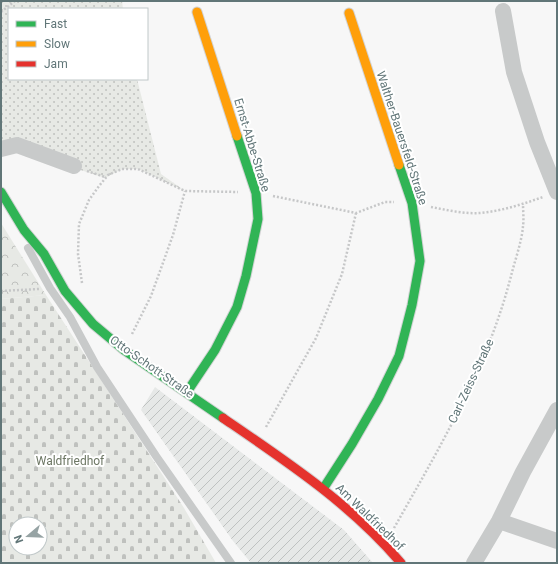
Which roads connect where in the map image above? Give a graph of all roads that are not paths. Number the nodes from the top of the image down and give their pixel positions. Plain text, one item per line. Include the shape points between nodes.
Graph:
1 (504, 11) dead end
2 (197, 12) dead end
3 (349, 13) dead end
4 (1, 149) edge
5 (74, 166) road end
6 (1, 192) edge
7 (557, 192) edge
8 (24, 230) junction
9 (187, 392) junction
10 (557, 410) edge
11 (323, 489) junction
12 (499, 521) junction
13 (557, 541) edge
14 (231, 563) edge
15 (401, 563) edge
16 (474, 563) edge

1 - 7 street via 514,72
2 - 9 street, Ernst-Abbe-Straße via 256,193 258,219 237,307 215,350
3 - 11 street, Walther-Bauersfeld-Straße via 412,203 420,261 399,356 378,400
4 - 5 street via 17,145
6 - 8 street, Otto-Schott-Straße
8 - 9 street, Otto-Schott-Straße via 44,254 65,291 93,324 124,350
8 - 14 lane via 28,250 98,367
9 - 11 street, Otto-Schott-Straße
10 - 12 street
11 - 15 street, Am Waldfriedhof via 385,544
12 - 13 street
12 - 16 street

